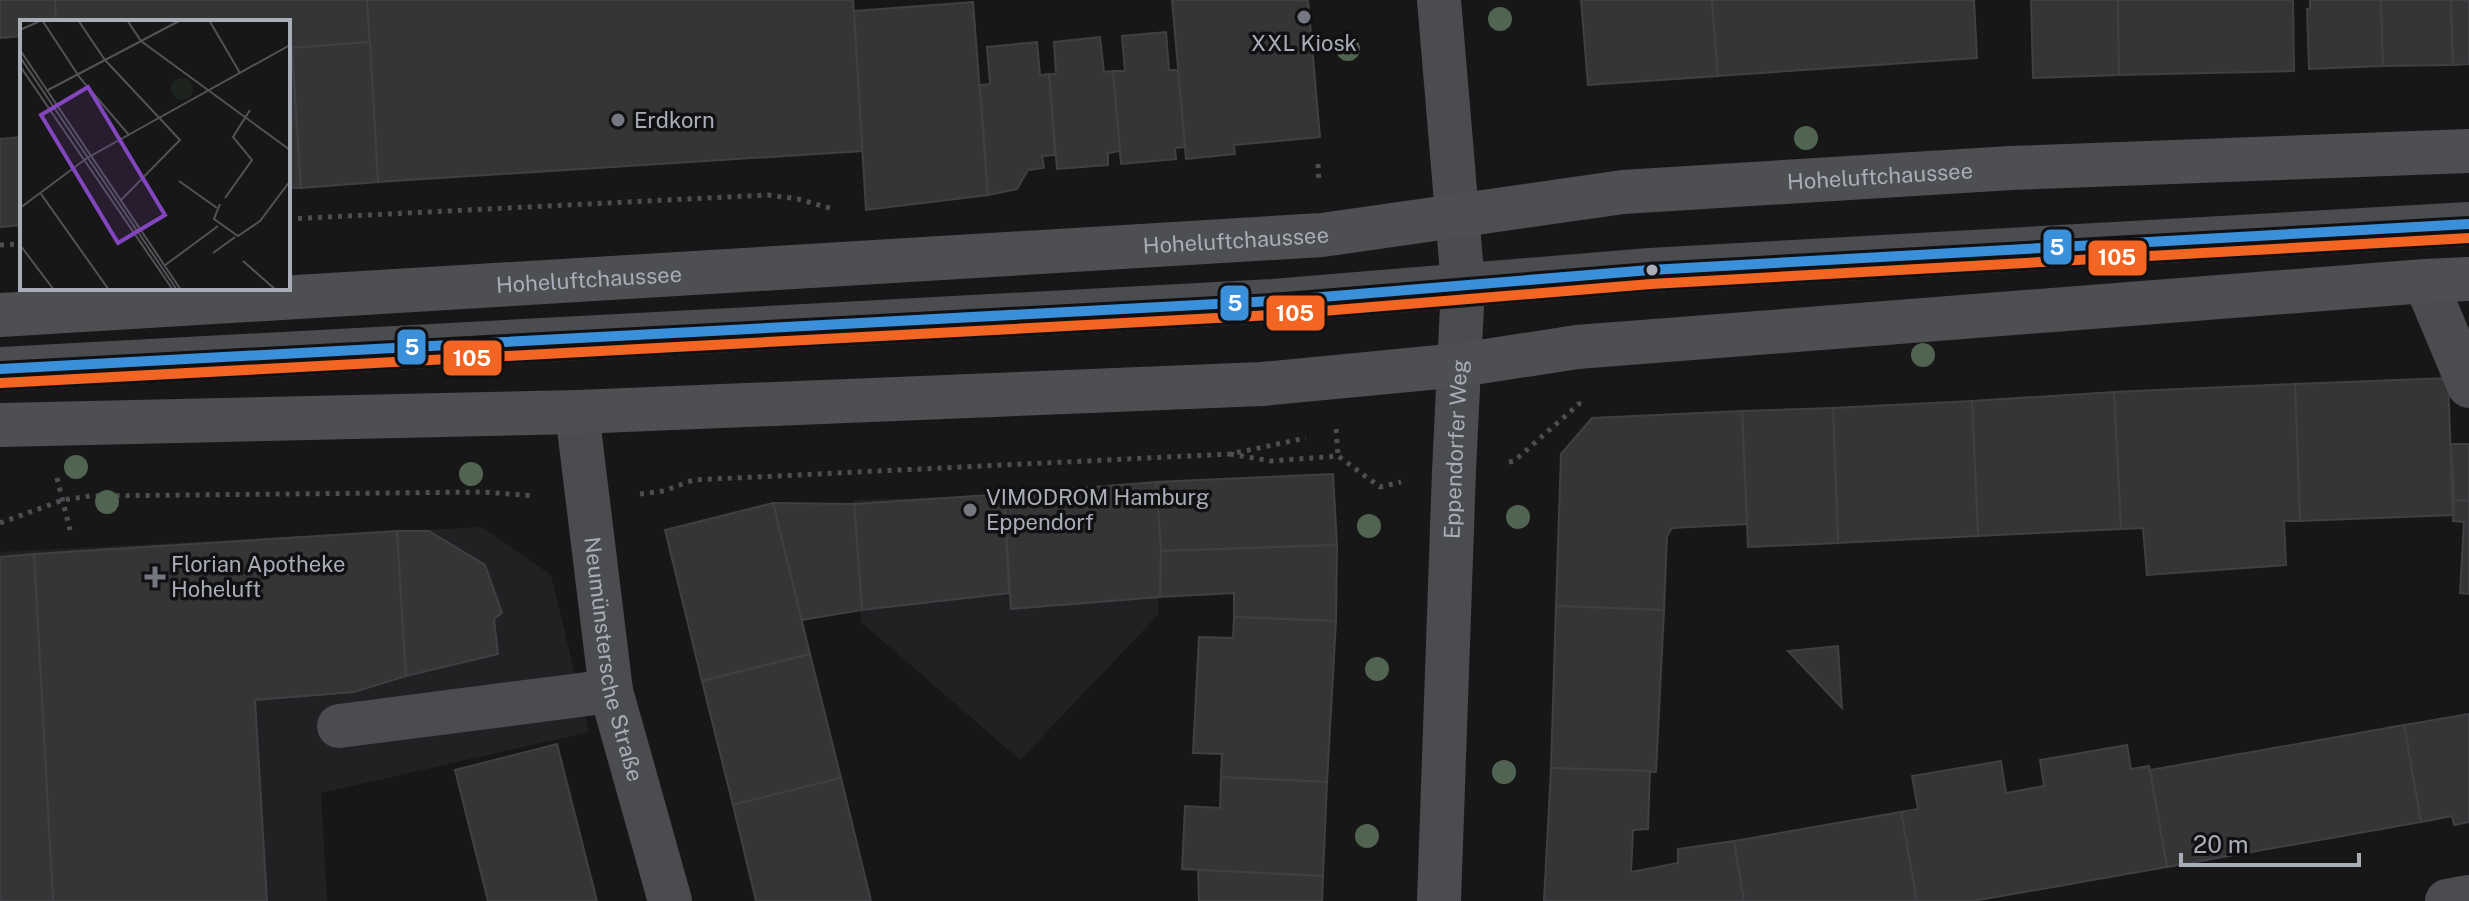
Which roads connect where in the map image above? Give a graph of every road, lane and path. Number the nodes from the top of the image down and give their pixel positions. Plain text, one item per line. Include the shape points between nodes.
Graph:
1 (1439, 0) edge
2 (2469, 151) edge
3 (839, 212) dead end
4 (1459, 215) junction
5 (290, 219) edge
6 (2469, 224) edge
7 (20, 244) edge
8 (0, 245) edge
9 (2469, 279) edge
10 (2425, 281) junction
11 (1463, 285) junction
12 (0, 315) edge
13 (1460, 365) junction
14 (0, 369) edge
15 (2469, 386) edge
16 (577, 412) junction
17 (0, 425) edge
18 (1230, 454) dead end
19 (54, 465) dead end
20 (632, 495) dead end
21 (541, 496) dead end
22 (63, 500) junction
23 (0, 523) edge
24 (70, 530) dead end
25 (611, 691) junction
26 (339, 726) dead end
27 (2469, 897) edge
28 (670, 901) edge
29 (1439, 901) edge
30 (2447, 901) edge

1 - 4 street, Eppendorfer Weg
2 - 4 main road, Hoheluftchaussee via 2011,168 1623,192
3 - 5 path via 768,195
4 - 11 street, Eppendorfer Weg
4 - 12 main road, Hoheluftchaussee via 1322,235
6 - 11 street
7 - 8 path
9 - 10 main road
10 - 13 main road via 1577,347
10 - 15 street
11 - 13 street, Eppendorfer Weg
11 - 14 street via 1257,302
13 - 16 main road via 1262,384
13 - 29 street, Eppendorfer Weg
16 - 17 main road
16 - 25 street, Neumünstersche Straße
18 - 20 path via 693,480
19 - 22 path
21 - 22 path via 482,492
22 - 23 path
22 - 24 path
25 - 26 street
25 - 28 street, Neumünstersche Straße
27 - 30 street

